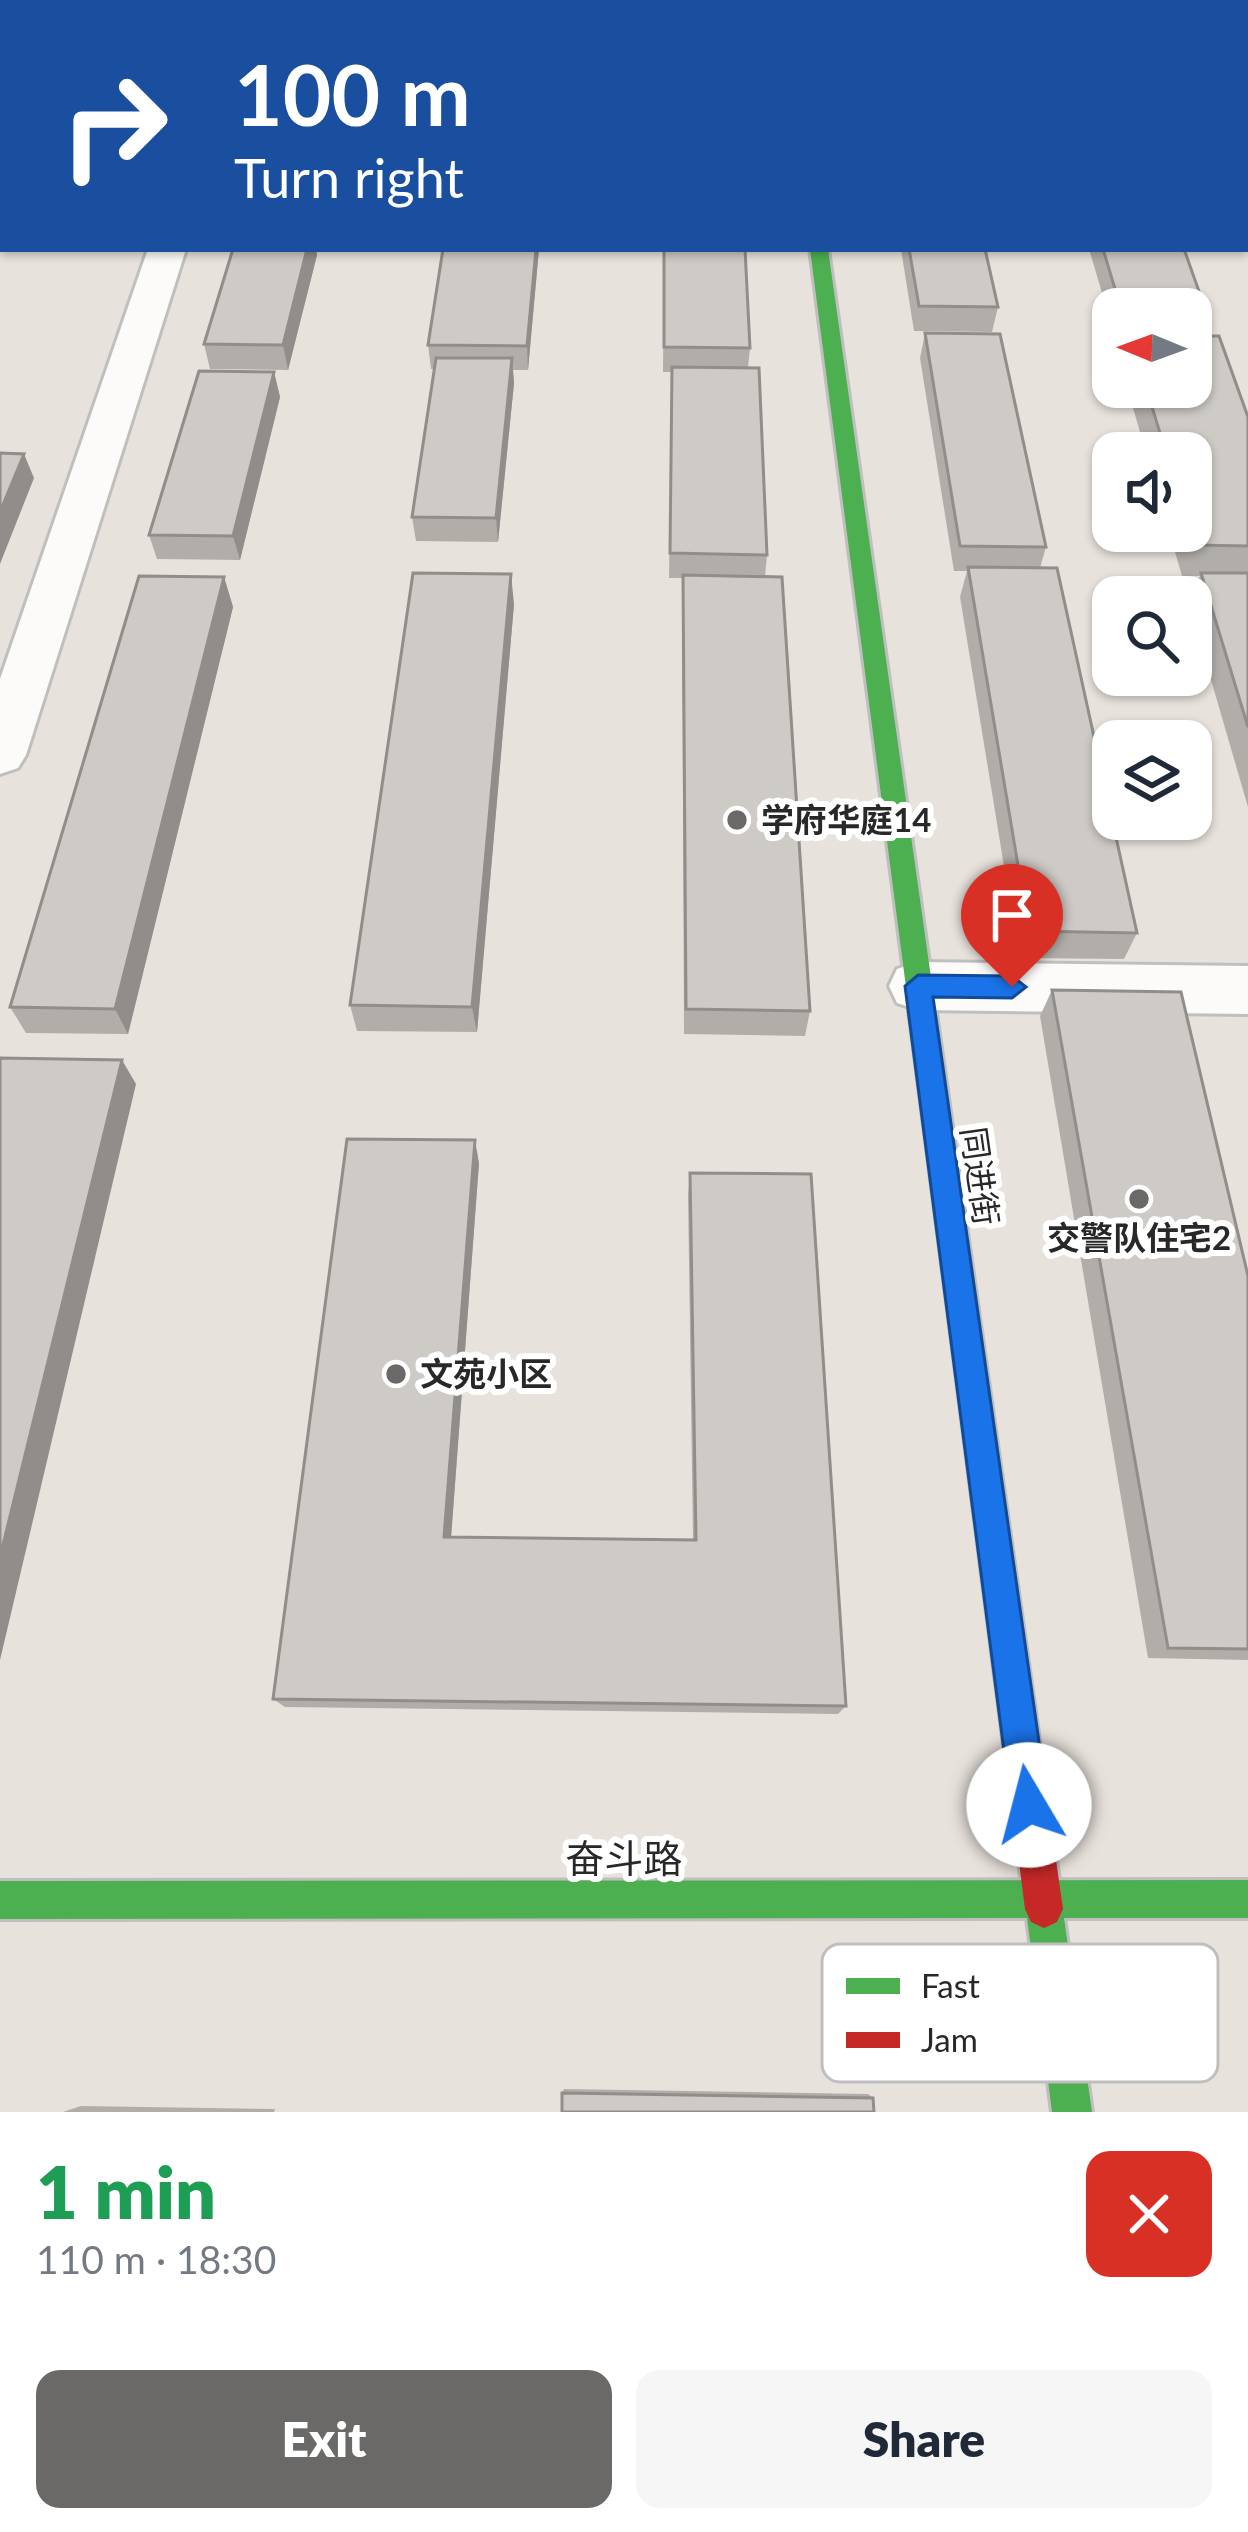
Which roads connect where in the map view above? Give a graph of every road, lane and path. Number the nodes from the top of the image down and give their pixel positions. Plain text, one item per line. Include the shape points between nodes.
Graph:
1 (166, 252) edge
2 (819, 252) edge
3 (0, 755) edge
4 (918, 986) junction
5 (1248, 990) edge
6 (1042, 1896) junction
7 (1248, 1899) edge
8 (0, 1900) edge
9 (1049, 1944) edge
10 (1068, 2082) edge
11 (1072, 2112) edge

1 - 3 street
2 - 4 street, 同进街
4 - 5 street
4 - 6 street, 同进街
6 - 7 street, 奋斗路
6 - 8 street, 奋斗路
6 - 9 street, 同进街
10 - 11 street, 同进街

